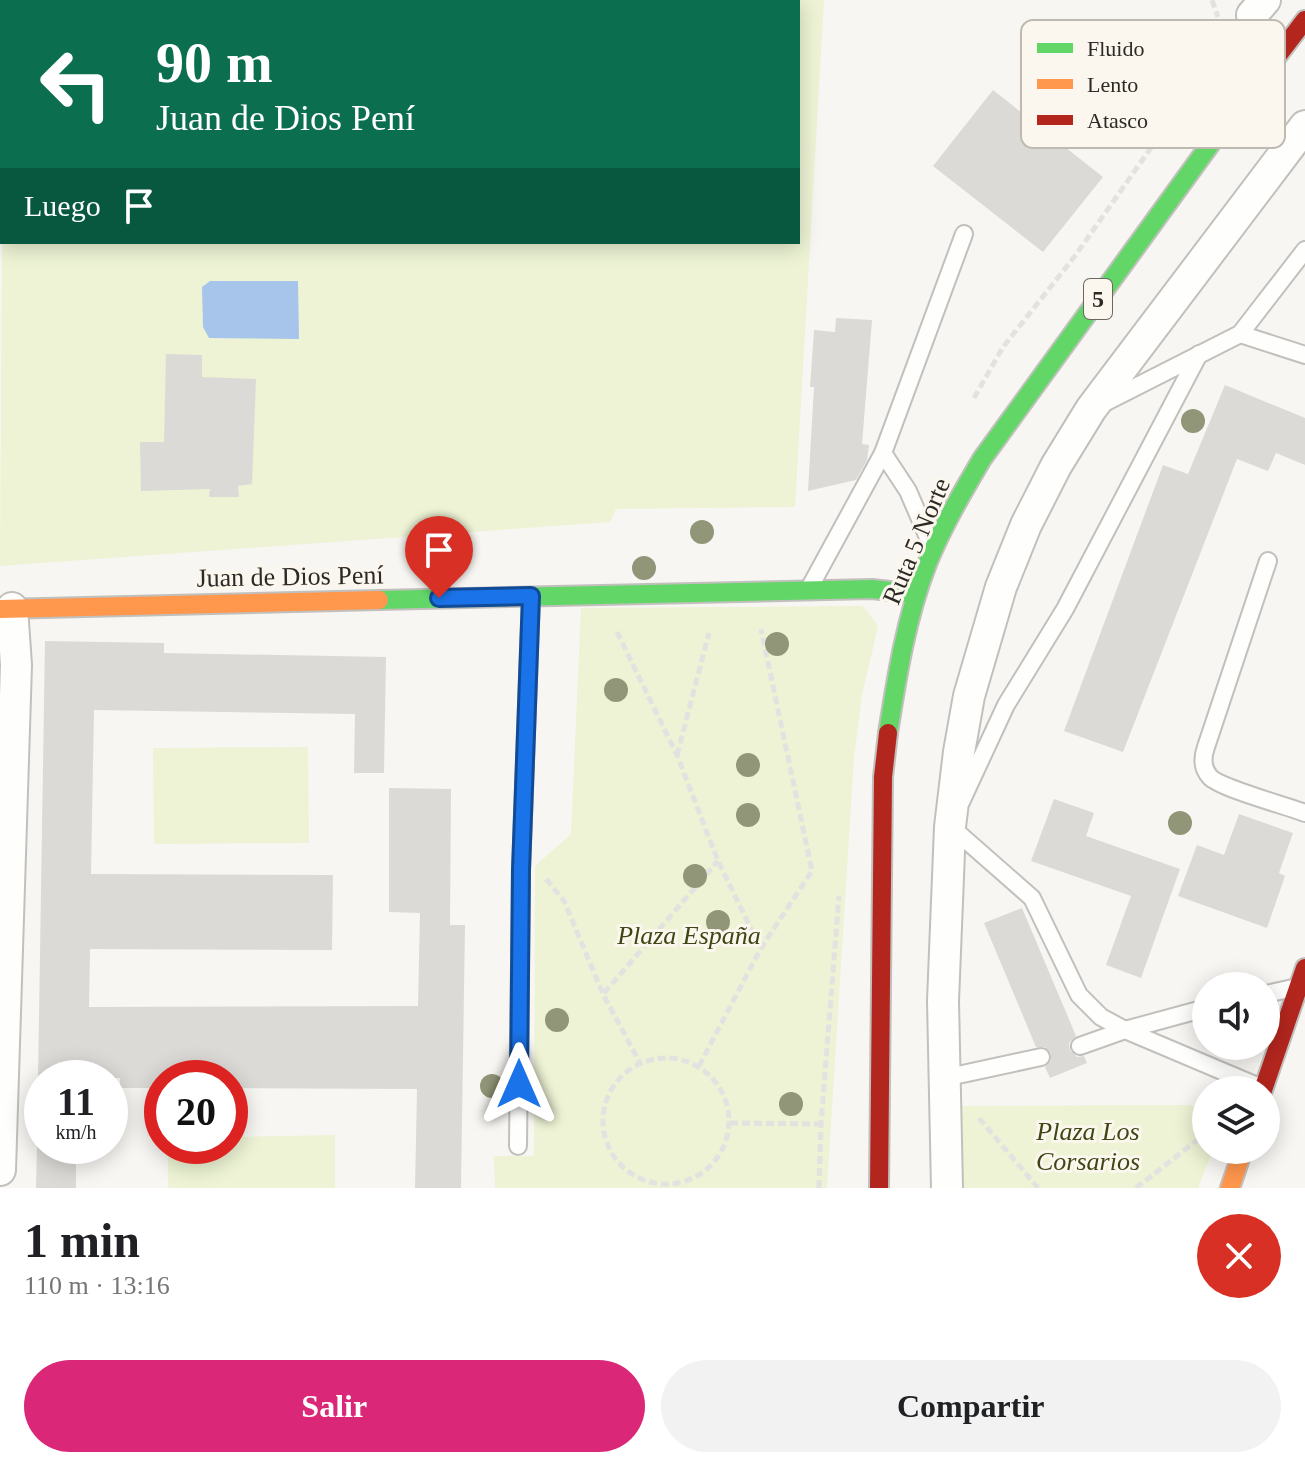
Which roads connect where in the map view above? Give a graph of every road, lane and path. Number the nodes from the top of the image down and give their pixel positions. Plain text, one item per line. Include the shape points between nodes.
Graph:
1 (1305, 20) edge
2 (1285, 46) edge
3 (1305, 126) edge
4 (1208, 148) edge
5 (964, 234) dead end
6 (1305, 250) edge
7 (1240, 334) junction
8 (1199, 354) junction
9 (1305, 355) edge
10 (1091, 409) junction
11 (883, 453) junction
12 (934, 551) junction
13 (1268, 561) dead end
14 (807, 591) junction
15 (715, 592) junction
16 (755, 592) junction
17 (605, 594) junction
18 (916, 594) junction
19 (531, 596) junction
20 (6, 608) edge
21 (677, 755) junction
22 (1305, 813) edge
23 (950, 827) junction
24 (718, 861) junction
25 (521, 870) junction
26 (761, 948) junction
27 (1305, 968) edge
28 (1299, 987) junction
29 (1280, 991) edge
30 (603, 994) junction
31 (1192, 1012) edge
32 (1125, 1030) junction
33 (1080, 1046) dead end
34 (1041, 1057) dead end
35 (640, 1063) junction
36 (699, 1066) junction
37 (1233, 1076) edge
38 (1268, 1076) edge
39 (944, 1078) junction
40 (730, 1123) junction
41 (821, 1124) dead end
42 (1192, 1144) edge
43 (518, 1146) dead end
44 (880, 1164) junction
45 (1238, 1164) edge
46 (0, 1170) edge
47 (664, 1186) edge
48 (871, 1188) edge
49 (879, 1188) edge
50 (947, 1188) edge
51 (1038, 1188) edge
52 (1136, 1188) edge
53 (1230, 1188) edge

1 - 2 main road, Ruta 5 Norte / 5
3 - 10 street
4 - 12 main road, Ruta 5 Norte / 5 via 982,459
5 - 11 lane
6 - 7 lane
7 - 8 lane
7 - 9 lane
8 - 10 lane
8 - 23 lane via 1065,609 1006,705
10 - 23 street via 1026,525 1001,587 969,696
11 - 12 lane via 908,491
11 - 14 lane
12 - 18 main road, Ruta 5 Norte / 5
13 - 22 lane via 1206,747 1204,767 1213,780
14 - 16 main road, Juan de Dios Pení
14 - 18 main road, Juan de Dios Pení
15 - 16 main road, Juan de Dios Pení
15 - 17 main road, Juan de Dios Pení
15 - 21 path
16 - 26 path via 812,871
17 - 19 main road, Juan de Dios Pení
17 - 21 path via 606,609
18 - 44 main road, Ruta 5 Norte / 5 via 891,709 883,777
19 - 20 main road, Juan de Dios Pení
19 - 25 lane
20 - 46 street via 16,665
21 - 24 path
23 - 32 lane via 1032,898 1079,995 1101,1017
23 - 39 street
24 - 26 path
24 - 30 path
25 - 30 path via 535,866 564,901
25 - 43 lane
26 - 36 path
27 - 28 main road
28 - 29 lane
28 - 38 main road
30 - 35 path
31 - 32 lane
32 - 33 lane
32 - 37 lane
34 - 39 lane
35 - 36 path via 670,1057
35 - 47 path via 609,1092 603,1130 611,1153 625,1169
36 - 40 path via 726,1099
39 - 50 street
39 - 51 path
40 - 41 path
40 - 47 path via 727,1140 703,1173
42 - 52 path
44 - 48 main road
44 - 49 main road, Ruta 5 Norte / 5
45 - 53 main road

